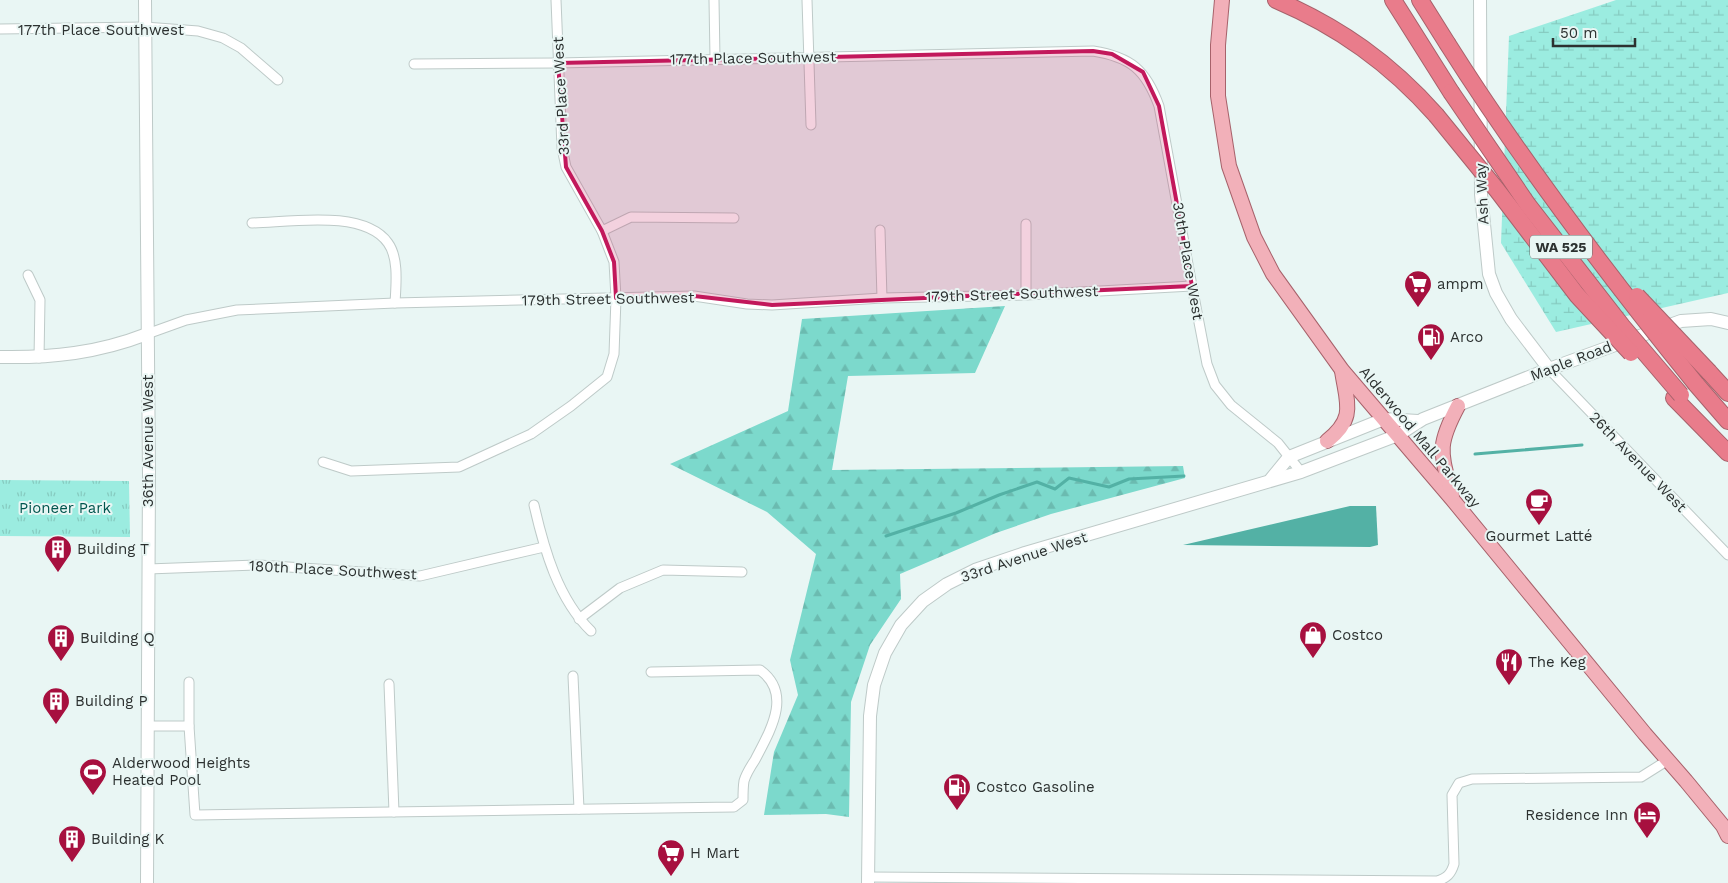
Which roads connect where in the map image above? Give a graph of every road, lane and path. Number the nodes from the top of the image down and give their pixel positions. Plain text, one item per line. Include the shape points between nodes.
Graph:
1 (145, 0) edge
2 (556, 0) edge
3 (714, 0) edge
4 (807, 0) edge
5 (1222, 0) edge
6 (1276, 0) edge
7 (1392, 0) edge
8 (1420, 0) edge
9 (1480, 0) edge
10 (145, 28) junction
11 (0, 29) edge
12 (1092, 51) joint
13 (808, 56) junction
14 (715, 58) junction
15 (558, 63) junction
16 (414, 64) dead end
17 (278, 80) dead end
18 (811, 125) dead end
19 (734, 218) dead end
20 (252, 223) dead end
21 (1026, 224) dead end
22 (1572, 227) junction
23 (602, 230) junction
24 (880, 230) dead end
25 (28, 275) dead end
26 (1192, 286) junction
27 (1026, 295) junction
28 (616, 298) junction
29 (882, 298) junction
30 (395, 303) junction
31 (1728, 323) edge
32 (147, 334) junction
33 (0, 357) edge
34 (39, 358) junction
35 (1549, 369) junction
36 (1342, 370) junction
37 (1728, 393) edge
38 (1677, 397) junction
39 (1458, 406) junction
40 (1384, 419) junction
41 (1418, 421) junction
42 (1728, 421) edge
43 (1398, 435) junction
44 (1327, 441) junction
45 (1728, 452) edge
46 (1289, 457) junction
47 (323, 462) dead end
48 (1301, 472) junction
49 (1270, 479) junction
50 (1452, 499) junction
51 (534, 505) dead end
52 (544, 546) junction
53 (1728, 555) edge
54 (148, 569) junction
55 (742, 572) dead end
56 (579, 619) junction
57 (591, 631) dead end
58 (651, 672) dead end
59 (573, 676) dead end
60 (188, 682) dead end
61 (389, 684) dead end
62 (149, 726) junction
63 (188, 726) junction
64 (1668, 760) junction
65 (579, 809) junction
66 (394, 812) junction
67 (1728, 836) edge
68 (868, 880) edge
69 (147, 883) edge

1 - 10 street, 36th Avenue West
2 - 15 street, 33rd Place West
3 - 14 street
4 - 13 street
5 - 36 main road, Alderwood Mall Parkway via 1218,96 1229,166 1240,201 1273,274
6 - 38 highway, bridge via 1314,16 1378,59 1417,94 1497,190 1577,296
7 - 38 highway, WA 525, bridge via 1450,92 1528,205
8 - 22 highway, WA 525, bridge via 1510,140
9 - 35 street, Ash Way via 1481,194 1489,274 1511,319
10 - 11 street, 177th Place Southwest
10 - 17 street, 177th Place Southwest via 198,31 223,38 241,48
10 - 32 street, 36th Avenue West
12 - 13 street, 177th Place Southwest
12 - 26 street, 30th Place West via 1112,54 1130,62 1143,72 1152,88 1169,154
13 - 14 street, 177th Place Southwest
13 - 18 street
14 - 15 street, 177th Place Southwest
15 - 16 street, 177th Place Southwest
15 - 23 street, 33rd Place West via 562,148 566,167
19 - 23 street via 631,217
20 - 30 street via 347,220 365,224 389,244 394,259
21 - 27 street
22 - 37 highway, bridge
22 - 42 highway, WA 525, bridge
23 - 28 street, 33rd Place West via 614,262
24 - 29 street
25 - 34 street via 40,300
26 - 27 street, 179th Street Southwest
26 - 46 street, 30th Place West via 1215,385 1231,405 1278,443
27 - 29 street, 179th Street Southwest
28 - 29 street, 179th Street Southwest via 694,296 772,305
28 - 30 street, 179th Street Southwest
28 - 47 street, 33rd Place West via 614,354 607,377 531,434 459,466 351,471
30 - 32 street, 179th Street Southwest via 237,310 186,320
31 - 35 street, Maple Road via 1681,321
32 - 34 street via 88,353
32 - 54 street, 36th Avenue West
33 - 34 street
35 - 39 street, Maple Road
35 - 53 street, 26th Avenue West
36 - 40 main road, Alderwood Mall Parkway
36 - 44 main road via 1347,415 1342,427
38 - 45 highway, WA 525
39 - 41 street, Maple Road
39 - 50 main road via 1446,428 1441,450
40 - 41 street, Maple Road
40 - 43 main road, Alderwood Mall Parkway
40 - 44 street, 33rd Avenue West
41 - 43 street, Maple Road
43 - 48 street, 33rd Avenue West
43 - 50 main road, Alderwood Mall Parkway
44 - 46 street, 33rd Avenue West
46 - 48 street, 30th Place West
46 - 49 street, 33rd Avenue West
48 - 49 street, 33rd Avenue West
49 - 68 street, 33rd Avenue West via 975,570 923,601 901,625 885,653 874,685 870,716
50 - 64 main road, Alderwood Mall Parkway
51 - 52 street
52 - 54 street, 180th Place Southwest via 420,576 259,565
52 - 56 street
54 - 62 street, 36th Avenue West
55 - 56 street via 663,570 620,588
56 - 57 street
58 - 65 street via 760,670 771,678 777,691 777,709 770,732 744,780 743,800 734,807
59 - 65 street
60 - 63 street
61 - 66 street
62 - 63 street
62 - 69 street, 36th Avenue West
63 - 66 street via 195,815
64 - 67 main road, Alderwood Mall Parkway
64 - 68 street via 1641,777 1472,779 1459,782 1452,795 1454,864 1446,878 1438,882
65 - 66 street

